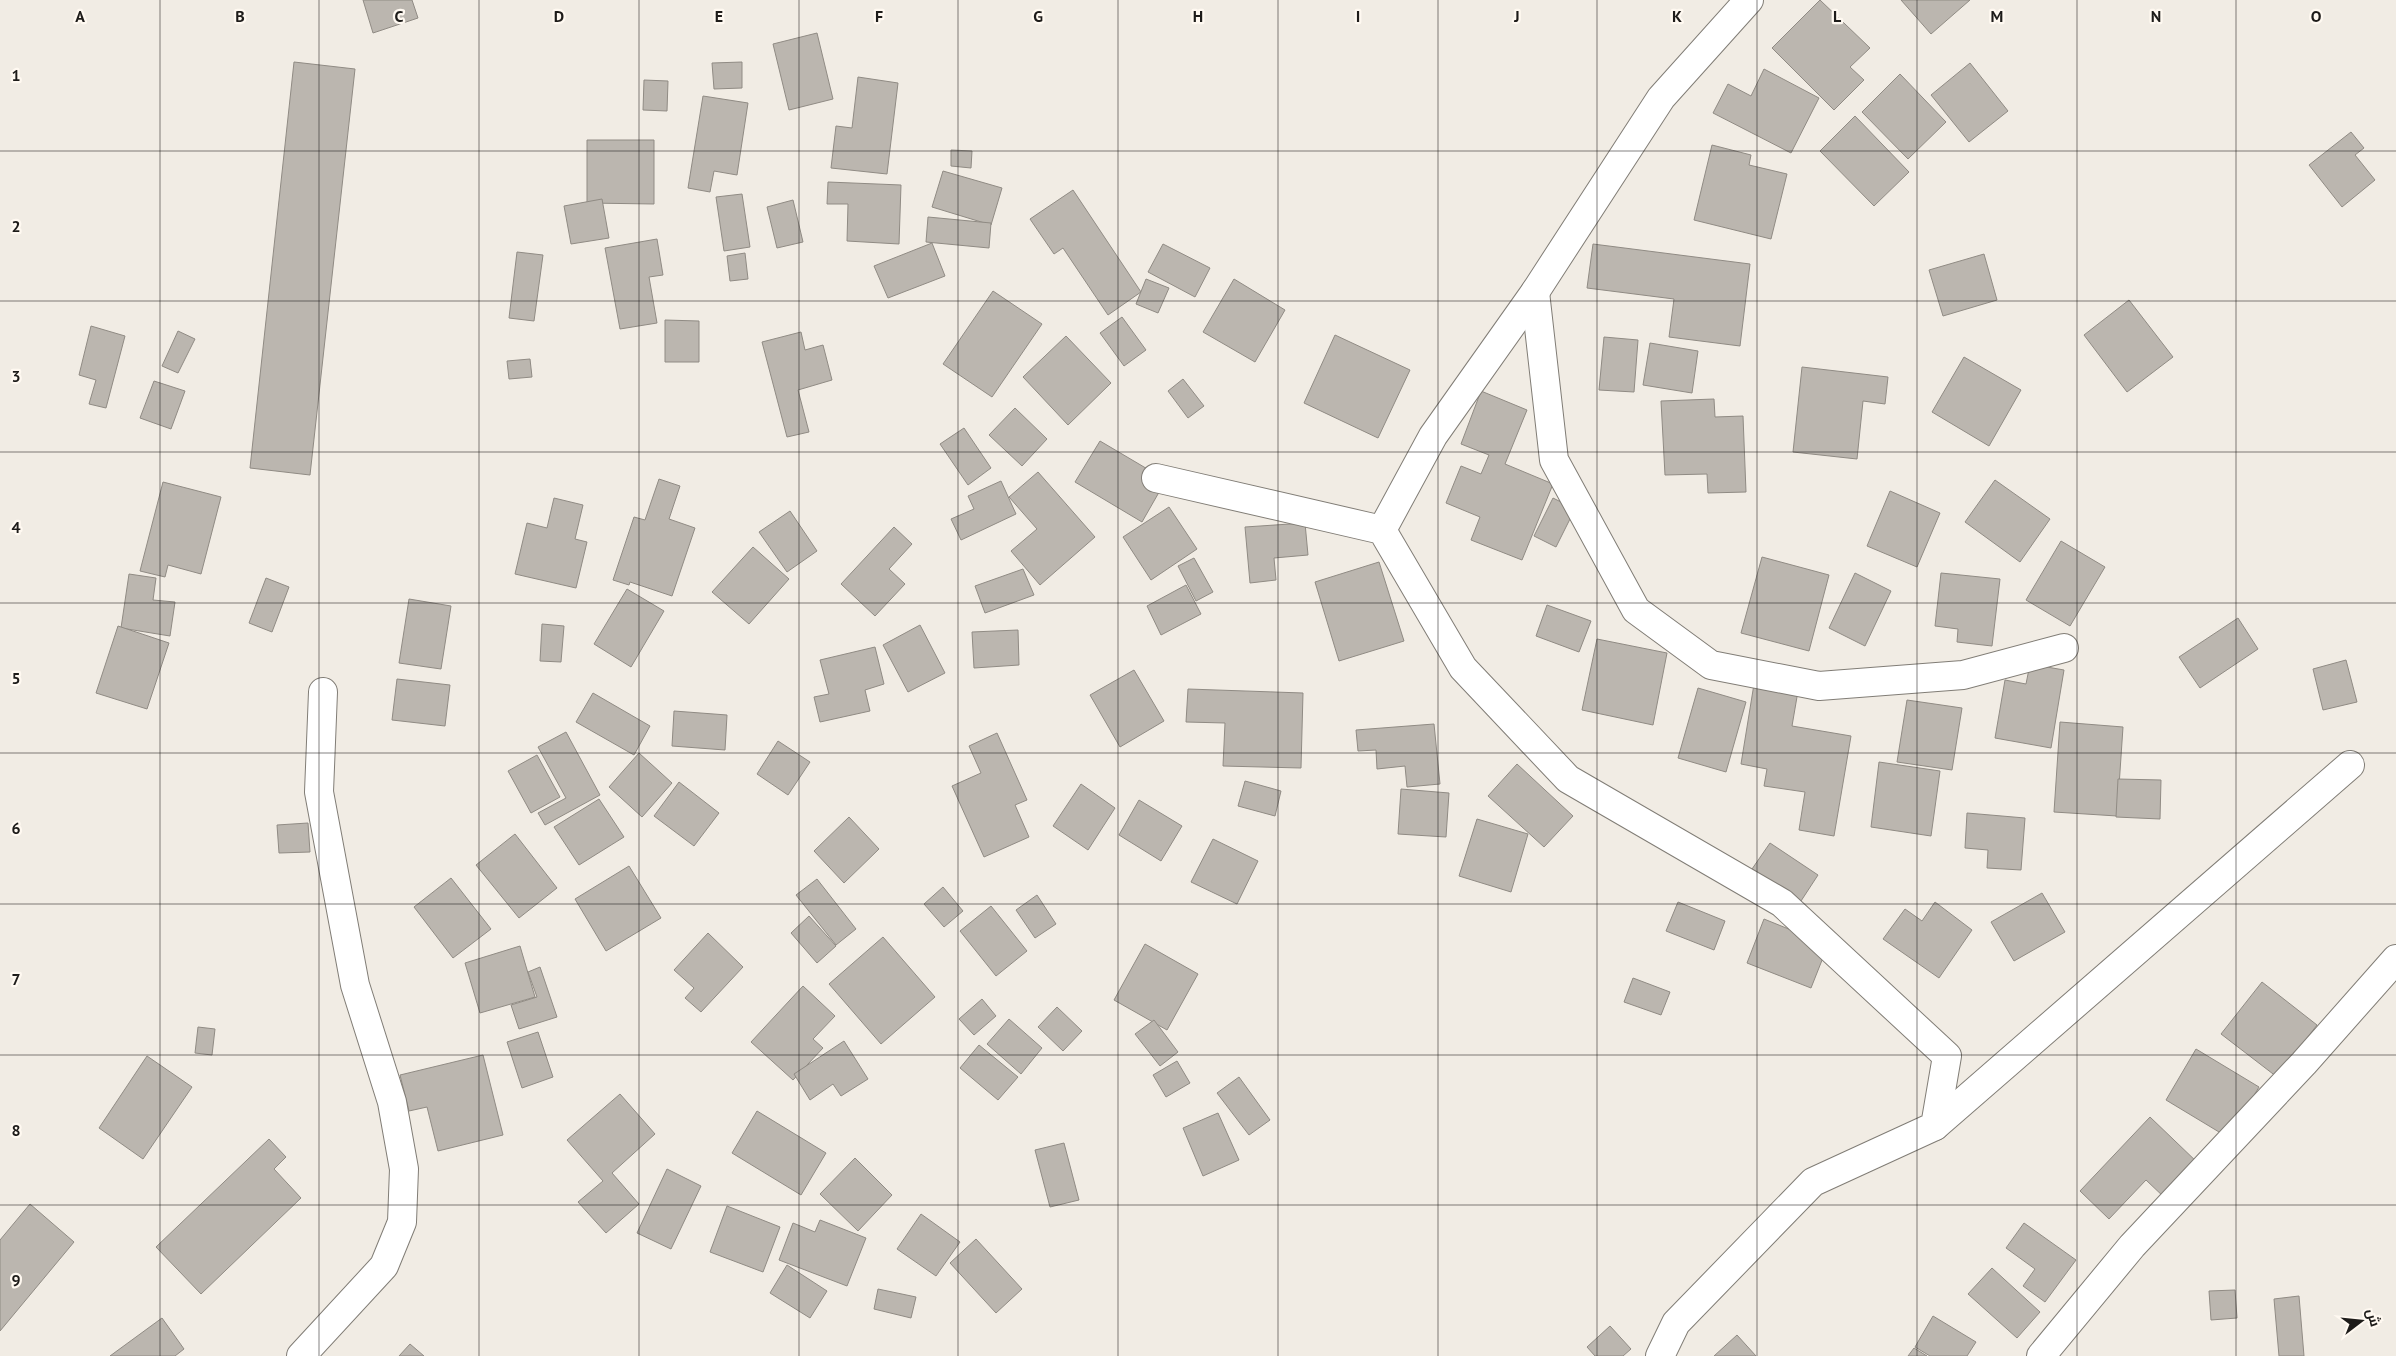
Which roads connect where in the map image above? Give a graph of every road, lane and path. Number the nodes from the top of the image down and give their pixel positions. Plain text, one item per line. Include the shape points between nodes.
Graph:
1 (1750, 0) edge
2 (1535, 292) junction
3 (1156, 478) dead end
4 (1382, 530) junction
5 (2064, 648) dead end
6 (323, 692) dead end
7 (2350, 765) dead end
8 (2396, 959) edge
9 (1935, 1126) junction
10 (301, 1356) edge
11 (1660, 1356) edge
12 (2041, 1356) edge

1 - 2 street via 1661,98
2 - 4 street via 1433,436
2 - 5 street via 1554,460 1636,610 1712,665 1819,686 1963,674
3 - 4 street
4 - 9 street via 1463,668 1568,779 1782,903 1947,1056
6 - 10 street via 319,792 355,985 392,1102 404,1169 402,1222 384,1266
7 - 9 street
8 - 12 street via 2304,1063 2132,1246
9 - 11 street via 1813,1182 1676,1322

